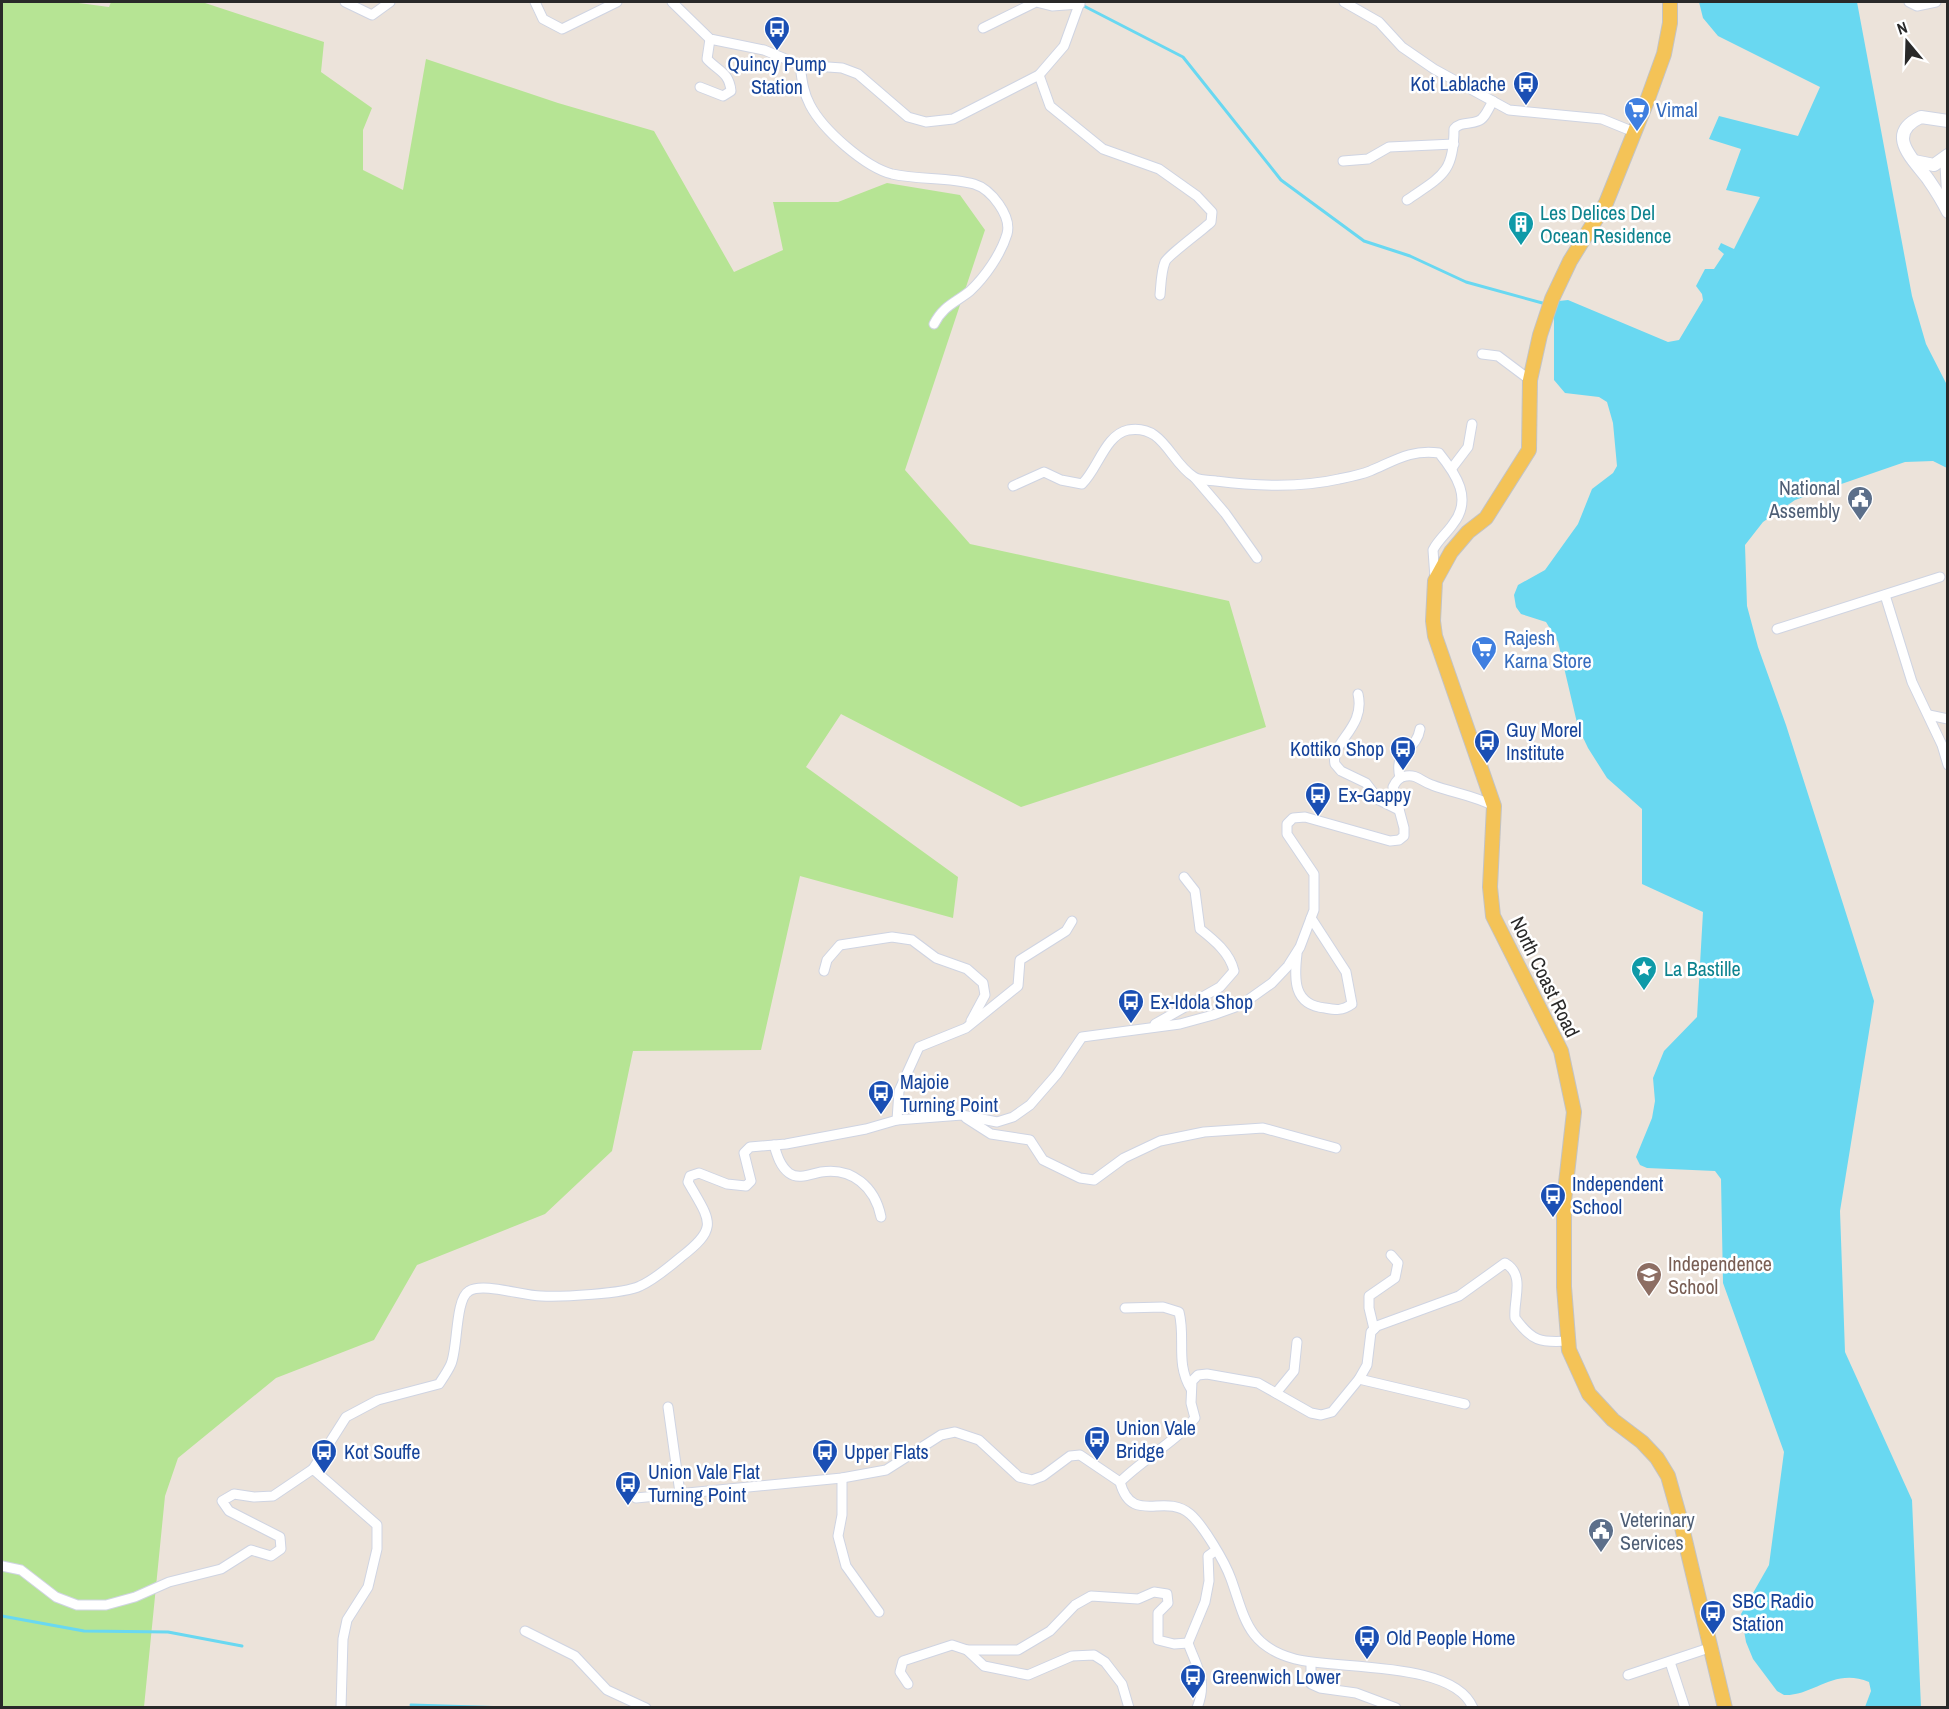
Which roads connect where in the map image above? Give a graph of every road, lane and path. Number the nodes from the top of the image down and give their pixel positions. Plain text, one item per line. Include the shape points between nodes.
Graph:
1 (345, 2) edge
2 (390, 2) edge
3 (535, 2) edge
4 (617, 2) edge
5 (672, 2) edge
6 (1344, 2) edge
7 (1670, 2) edge
8 (1909, 2) edge
9 (1936, 2) edge
10 (1080, 3) edge
11 (983, 28) dead end
12 (710, 39) junction
13 (800, 65) junction
14 (1039, 75) junction
15 (700, 87) dead end
16 (1493, 101) junction
17 (1942, 119) edge
18 (1947, 127) edge
19 (1634, 132) junction
20 (1454, 144) junction
21 (1947, 156) edge
22 (1913, 160) junction
23 (1343, 161) dead end
24 (1947, 192) edge
25 (1407, 200) dead end
26 (1947, 212) edge
27 (1160, 295) dead end
28 (934, 324) dead end
29 (1482, 354) dead end
30 (1530, 380) junction
31 (1472, 424) dead end
32 (1452, 468) junction
33 (1196, 478) junction
34 (1013, 486) dead end
35 (1257, 558) dead end
36 (1940, 577) dead end
37 (1435, 581) junction
38 (1885, 595) junction
39 (1777, 629) dead end
40 (1358, 694) dead end
41 (1929, 715) junction
42 (1947, 719) edge
43 (1420, 729) dead end
44 (1947, 765) edge
45 (1400, 778) junction
46 (1494, 806) junction
47 (1399, 810) junction
48 (1184, 877) dead end
49 (1311, 918) junction
50 (1072, 921) dead end
51 (1298, 950) junction
52 (824, 971) dead end
53 (1150, 1027) junction
54 (966, 1028) junction
55 (962, 1115) junction
56 (897, 1120) junction
57 (774, 1145) junction
58 (1336, 1148) dead end
59 (881, 1216) dead end
60 (1391, 1255) dead end
61 (1125, 1308) dead end
62 (1374, 1329) junction
63 (1568, 1341) junction
64 (1297, 1342) dead end
65 (1359, 1379) junction
66 (1191, 1389) junction
67 (1276, 1393) junction
68 (1465, 1404) dead end
69 (668, 1407) dead end
70 (313, 1469) junction
71 (842, 1479) junction
72 (1120, 1482) junction
73 (680, 1493) junction
74 (636, 1497) dead end
75 (1215, 1551) junction
76 (2, 1566) edge
77 (879, 1612) dead end
78 (525, 1631) dead end
79 (1188, 1643) junction
80 (1709, 1648) junction
81 (967, 1650) junction
82 (1670, 1662) junction
83 (1311, 1663) junction
84 (1628, 1675) dead end
85 (908, 1684) dead end
86 (341, 1707) edge
87 (646, 1707) edge
88 (1128, 1707) edge
89 (1197, 1707) edge
90 (1396, 1707) edge
91 (1473, 1707) edge
92 (1684, 1707) edge
93 (1725, 1707) edge

1 - 2 street via 372,15
3 - 4 street via 543,19 562,29
5 - 12 street
6 - 16 street via 1378,22 1434,69
7 - 19 main road, North Coast Road via 1664,54
8 - 9 street via 1917,6
10 - 11 street via 1052,6 1036,2
10 - 14 street via 1064,46
12 - 13 street via 764,50
12 - 15 street via 707,59 725,72 730,91 723,96
13 - 14 street via 842,68 858,74 908,117 926,122 953,119
13 - 28 street via 802,87 810,107 854,154 890,173 975,184 999,206 1008,231 1004,243 986,274 940,311
14 - 27 street via 1050,106 1103,149 1158,169 1197,196 1212,212 1211,222 1165,262
16 - 19 street via 1509,110 1602,119
16 - 20 street via 1483,118 1454,129
17 - 18 street
17 - 22 street via 1921,117 1908,126 1904,148
19 - 30 main road, North Coast Road via 1606,204 1577,246 1550,305
20 - 23 street via 1389,147 1368,159
20 - 25 street via 1451,162 1440,178
21 - 22 street via 1934,165
21 - 24 street
22 - 26 street
29 - 30 street via 1498,356
30 - 37 main road, North Coast Road via 1531,439 1525,459 1486,518 1467,532 1451,552
31 - 32 street via 1468,447
32 - 33 street via 1439,453 1428,452 1397,457 1369,472 1335,480 1254,486
32 - 37 street via 1464,500 1462,511 1433,550
33 - 34 street via 1162,439 1144,429 1125,431 1107,445 1093,474 1082,484 1044,472
33 - 35 street
36 - 38 street
37 - 46 main road, North Coast Road via 1435,636
38 - 39 street
38 - 41 street via 1912,682
40 - 47 street via 1360,704 1354,725 1334,753 1335,764 1366,783 1379,800
41 - 42 street
41 - 44 street
43 - 45 street via 1416,741 1399,757
45 - 46 street via 1416,776 1430,785 1474,796
45 - 47 street via 1393,788
46 - 63 main road, North Coast Road via 1493,916 1561,1051 1574,1112 1564,1201
47 - 49 street via 1404,836 1390,842 1305,817 1293,818 1287,824 1287,834 1314,874
48 - 53 street via 1195,891 1200,929 1225,952 1234,971 1220,987
49 - 51 street
49 - 51 street via 1346,972 1352,1004 1343,1010 1307,1004 1294,979
50 - 54 street via 1066,931 1020,960 1018,986
51 - 53 street via 1272,983 1241,1005 1180,1024
52 - 54 street via 831,953 840,945 882,938 912,940 936,957 967,969 983,983 985,995
53 - 55 street via 1082,1037 1057,1074 1014,1117 997,1122
54 - 56 street via 919,1047 899,1091
55 - 56 street
55 - 58 street via 991,1134 1030,1140 1043,1160 1080,1178 1094,1180 1124,1158 1160,1141 1204,1132 1263,1128
56 - 57 street via 867,1130
57 - 59 street via 782,1166 790,1174 798,1177 835,1171 866,1184 878,1202
57 - 70 street via 750,1147 744,1153 751,1181 746,1185 727,1184 699,1173 690,1176 688,1182 707,1216 707,1231 702,1241 640,1287 540,1296 471,1289 463,1298 452,1364 439,1384 378,1400 346,1417
60 - 62 street via 1398,1263 1395,1278 1369,1296
61 - 66 street via 1163,1307 1179,1312 1183,1375
62 - 63 street via 1459,1296 1505,1263 1518,1280 1515,1318 1528,1337 1547,1342
62 - 65 street via 1370,1353
63 - 80 main road, North Coast Road via 1589,1394 1613,1420 1642,1442 1668,1476
64 - 67 street via 1294,1371
65 - 67 street via 1332,1412 1321,1415
65 - 68 street
66 - 67 street via 1198,1375 1207,1374 1258,1383
66 - 72 street via 1195,1418
69 - 73 street
70 - 76 street via 273,1496 234,1494 222,1501 229,1511 280,1537 281,1549 272,1556 251,1550 221,1569 169,1582 106,1605 77,1605 56,1597 21,1570
70 - 86 street via 372,1518 378,1533 368,1587 347,1620
71 - 72 street via 886,1470 941,1435 955,1432 979,1440 1019,1477 1032,1480 1070,1456 1080,1455
71 - 73 street
71 - 77 street via 838,1536 846,1566
72 - 75 street via 1124,1496 1142,1507 1168,1505 1191,1514 1204,1528
73 - 74 street
75 - 79 street via 1208,1556 1205,1602
75 - 83 street via 1231,1578 1248,1628 1269,1648
78 - 87 street via 576,1656 607,1690
79 - 81 street via 1158,1640 1158,1613 1168,1603 1167,1594 1155,1593 1138,1599 1091,1596 1075,1605 1050,1631 1018,1650
79 - 89 street via 1203,1681 1204,1692
80 - 82 street
80 - 93 main road, North Coast Road
81 - 85 street via 952,1645 903,1661 900,1672
81 - 88 street via 984,1666 1028,1675 1072,1656 1094,1655 1105,1662 1122,1684
82 - 84 street
82 - 92 street
83 - 90 street via 1311,1684 1356,1693
83 - 91 street via 1375,1666 1446,1682 1460,1688

